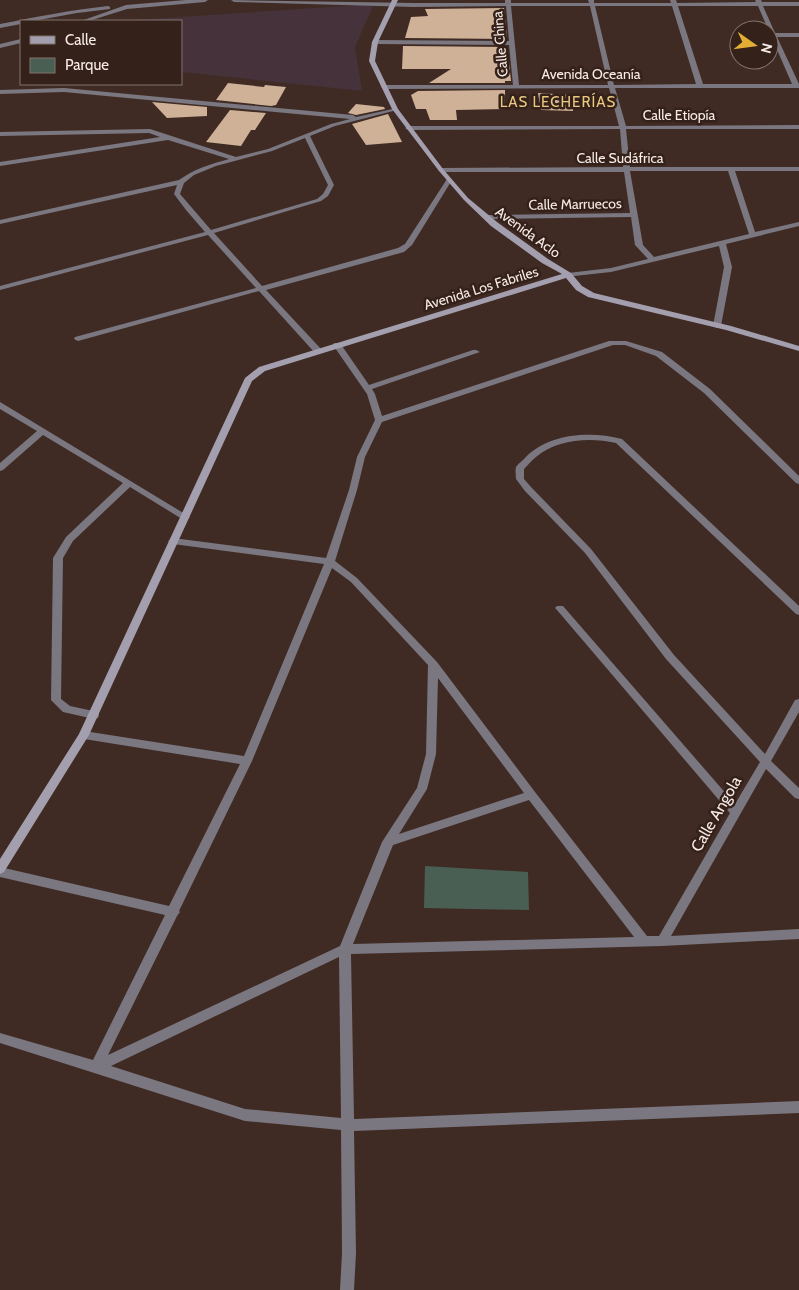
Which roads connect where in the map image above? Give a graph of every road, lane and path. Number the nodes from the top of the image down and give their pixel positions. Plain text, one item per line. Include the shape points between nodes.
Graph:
1 (181, 0) edge
2 (205, 0) edge
3 (227, 0) edge
4 (235, 0) edge
5 (394, 2) edge
6 (508, 2) edge
7 (592, 2) edge
8 (674, 2) edge
9 (759, 2) edge
10 (799, 4) edge
11 (126, 7) junction
12 (31, 20) edge
13 (87, 20) edge
14 (767, 20) edge
15 (20, 22) edge
16 (0, 26) edge
17 (779, 35) edge
18 (799, 35) edge
19 (20, 41) edge
20 (375, 42) junction
21 (512, 42) junction
22 (0, 46) edge
23 (779, 47) edge
24 (788, 69) junction
25 (799, 69) edge
26 (797, 85) edge
27 (611, 86) junction
28 (700, 86) junction
29 (384, 87) junction
30 (516, 87) junction
31 (0, 92) edge
32 (395, 109) junction
33 (357, 117) junction
34 (799, 127) edge
35 (408, 128) junction
36 (623, 128) junction
37 (0, 134) edge
38 (307, 136) junction
39 (168, 138) junction
40 (238, 160) junction
41 (0, 164) edge
42 (799, 169) edge
43 (441, 170) junction
44 (731, 170) junction
45 (627, 171) junction
46 (449, 180) junction
47 (180, 182) junction
48 (157, 188) junction
49 (178, 194) junction
50 (634, 215) junction
51 (486, 218) junction
52 (0, 222) edge
53 (799, 224) edge
54 (208, 233) junction
55 (753, 236) junction
56 (722, 243) junction
57 (653, 260) junction
58 (568, 275) junction
59 (0, 288) edge
60 (261, 289) junction
61 (717, 326) junction
62 (78, 339) dead end
63 (337, 345) junction
64 (799, 349) edge
65 (318, 351) junction
66 (476, 352) dead end
67 (367, 388) junction
68 (0, 404) edge
69 (379, 420) junction
70 (43, 431) junction
71 (0, 468) edge
72 (799, 481) edge
73 (129, 483) junction
74 (185, 517) junction
75 (173, 541) junction
76 (330, 562) junction
77 (560, 608) dead end
78 (799, 612) edge
79 (433, 664) junction
80 (799, 703) edge
81 (94, 715) junction
82 (84, 735) junction
83 (247, 761) junction
84 (765, 761) junction
85 (531, 795) junction
86 (799, 795) edge
87 (735, 812) junction
88 (388, 842) junction
89 (0, 871) edge
90 (174, 912) junction
91 (799, 934) edge
92 (644, 941) junction
93 (662, 941) junction
94 (345, 949) junction
95 (0, 1038) edge
96 (96, 1067) junction
97 (799, 1107) edge
98 (346, 1125) junction
99 (348, 1290) edge

1 - 2 street
1 - 11 street
3 - 4 street
4 - 5 street
5 - 6 street
5 - 20 street, Avenida Aclo
6 - 7 street
6 - 21 street, Calle China
7 - 8 street
7 - 27 street
8 - 9 street
8 - 28 street
9 - 10 street
9 - 14 street
11 - 12 street via 77,11
11 - 13 street
15 - 16 street
17 - 18 street
19 - 22 street
20 - 21 street
20 - 29 street, Avenida Aclo via 372,62
21 - 30 street, Calle China
23 - 24 street
24 - 25 street
24 - 26 street
26 - 28 street, Avenida Oceanía
27 - 28 street, Avenida Oceanía
27 - 30 street, Avenida Oceanía
27 - 36 street
29 - 30 street, Avenida Oceanía
29 - 32 street, Avenida Aclo
31 - 33 street via 64,90
32 - 33 street
32 - 35 street, Avenida Aclo
33 - 38 street
34 - 36 street, Calle Etiopía
35 - 36 street, Calle Etiopía
35 - 43 street, Avenida Aclo
36 - 45 street
37 - 39 street via 150,132
38 - 40 street
38 - 54 street via 331,185 326,195 319,200
39 - 40 street
39 - 41 street
40 - 47 street via 214,165
42 - 44 street, Calle Sudáfrica
43 - 45 street, Calle Sudáfrica
43 - 46 street, Avenida Aclo
44 - 45 street, Calle Sudáfrica
44 - 55 street
45 - 50 street
46 - 51 street, Avenida Aclo
46 - 60 street via 408,245 401,250
47 - 48 street
47 - 49 street
48 - 49 street via 174,190
48 - 52 street
49 - 54 street
50 - 51 street, Calle Marruecos
50 - 57 street via 639,245
51 - 58 street, Avenida Aclo
53 - 55 street, Avenida Los Fabriles
54 - 59 street
54 - 60 street
55 - 56 street, Avenida Los Fabriles
56 - 57 street, Avenida Los Fabriles
56 - 61 street via 728,267
57 - 58 street, Avenida Los Fabriles via 611,270
58 - 61 street, Avenida Aclo via 579,288 591,295
58 - 63 street, Avenida Los Fabriles
60 - 62 street
60 - 65 street
61 - 64 street, Avenida Aclo
63 - 65 street, Avenida Los Fabriles
63 - 67 street
65 - 74 street, Avenida Los Fabriles via 262,369 248,380
66 - 67 street
67 - 69 street
68 - 70 street
69 - 72 street via 568,356 612,343 626,343 659,354 707,391
69 - 76 street via 361,457
70 - 71 street
70 - 73 street
73 - 74 street
73 - 81 street via 69,539 58,558 56,700 67,709
74 - 75 street
75 - 76 street
75 - 81 street
76 - 79 street via 354,580
76 - 83 street
77 - 87 street
78 - 84 street via 618,441 602,436 584,436 534,455 520,468 520,479 528,490 588,551 670,657
79 - 85 street
79 - 88 street via 430,754 422,790
80 - 84 street, Calle Angola
81 - 82 street
82 - 83 street
82 - 89 street
83 - 90 street
84 - 86 street
84 - 87 street, Calle Angola
85 - 88 street
85 - 92 street
87 - 93 street, Calle Angola
88 - 94 street
89 - 90 street
90 - 96 street
91 - 93 street
92 - 93 street
92 - 94 street
94 - 96 street
94 - 98 street
95 - 96 street
96 - 98 street via 245,1115
97 - 98 street
98 - 99 street

